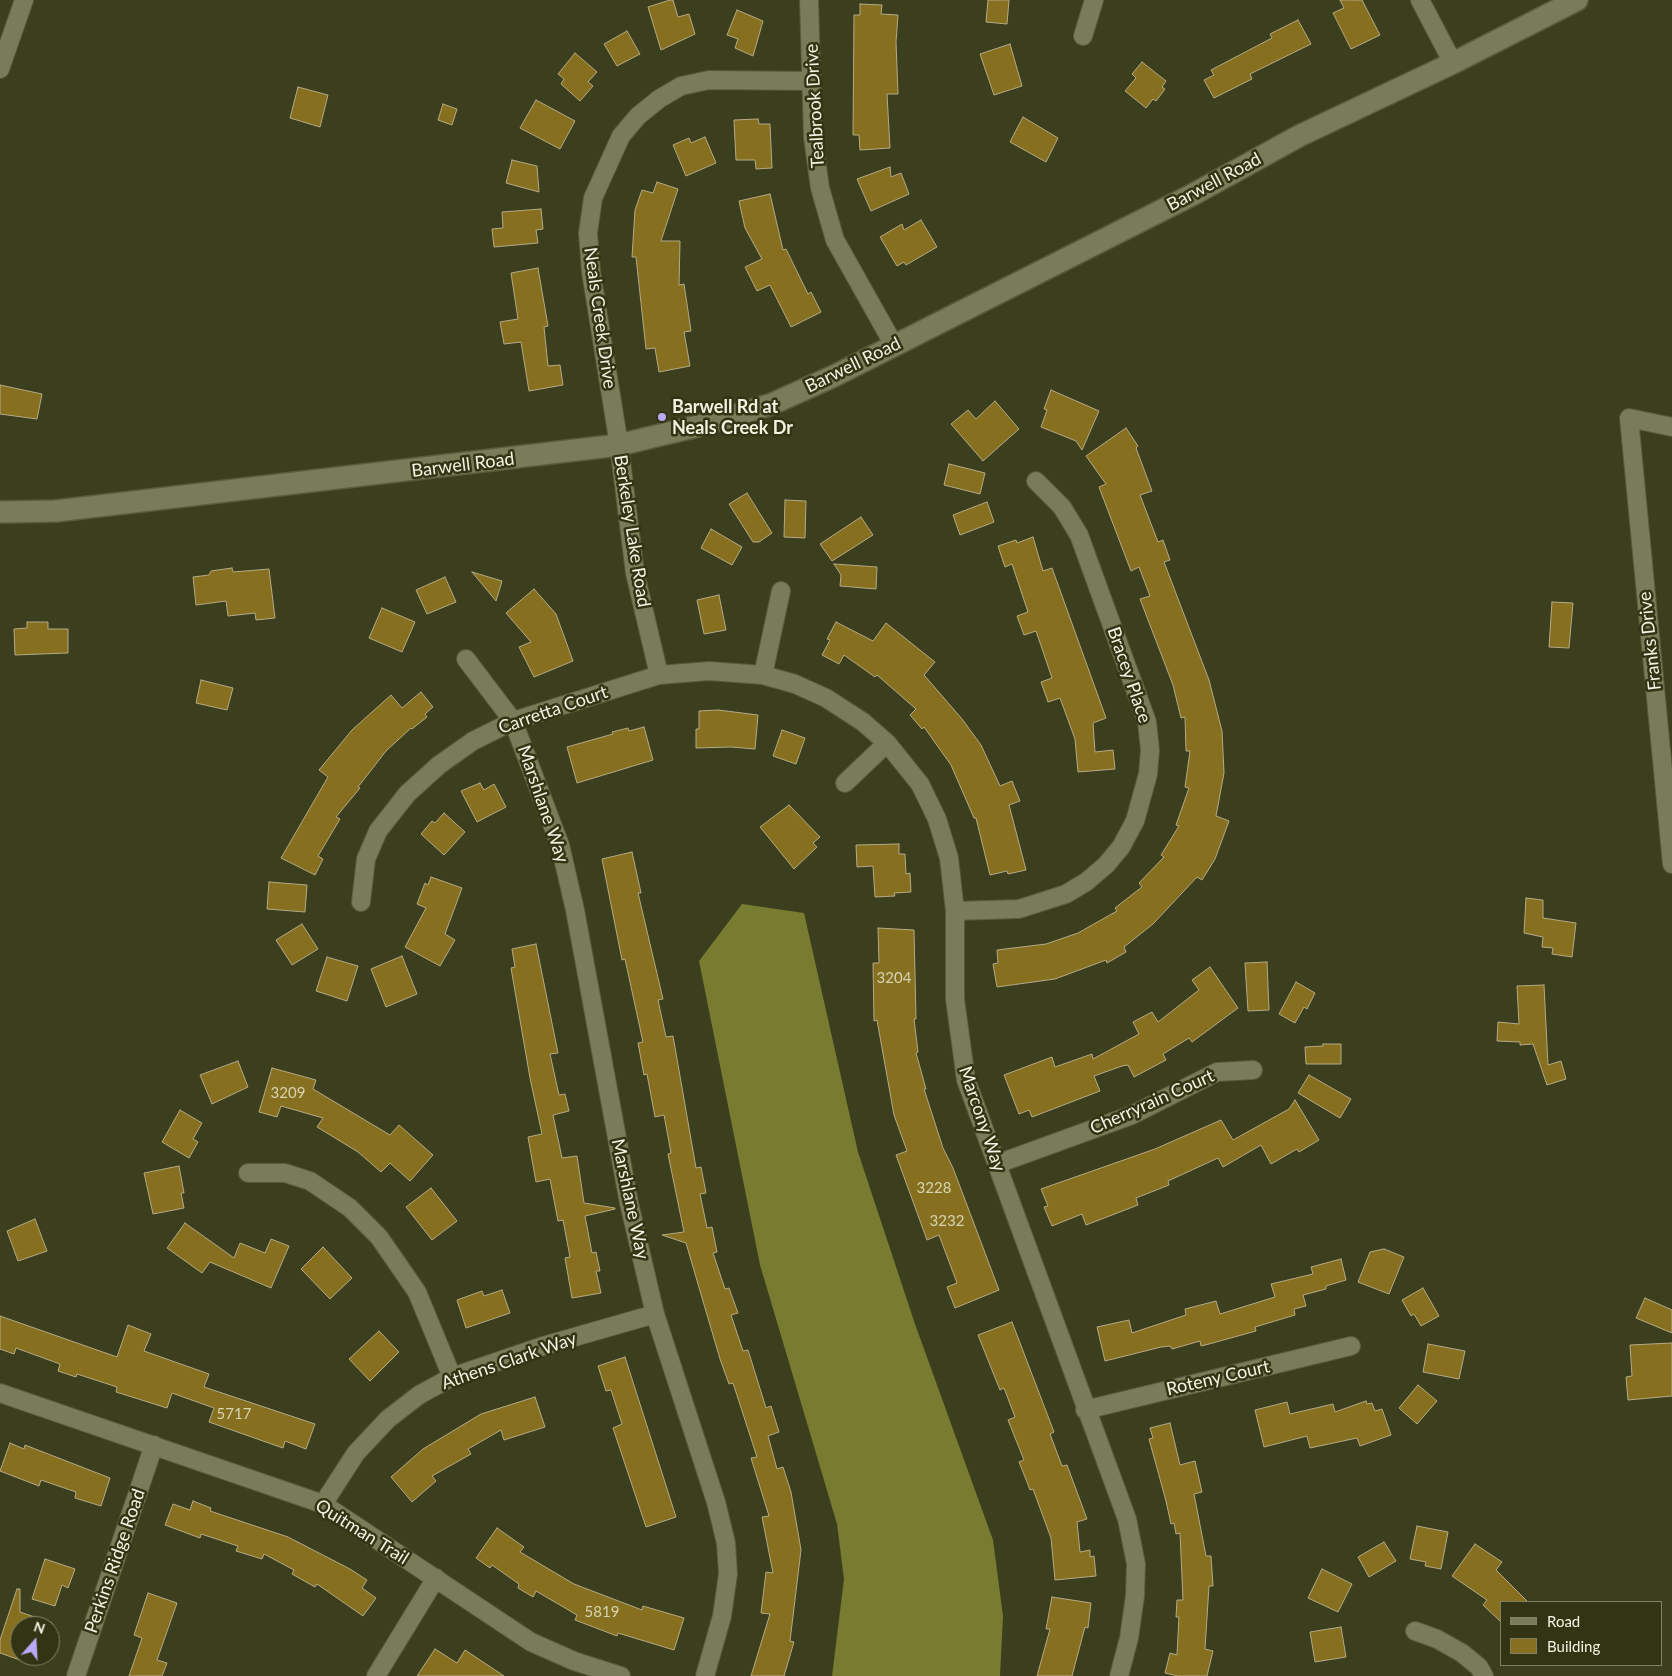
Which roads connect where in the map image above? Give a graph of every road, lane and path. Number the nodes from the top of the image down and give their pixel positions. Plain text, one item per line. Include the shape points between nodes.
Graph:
1 (24, 0) edge
2 (809, 0) edge
3 (1094, 0) edge
4 (1420, 0) edge
5 (1577, 0) edge
6 (1083, 36) dead end
7 (1452, 63) junction
8 (0, 69) edge
9 (810, 81) junction
10 (894, 345) junction
11 (1672, 427) edge
12 (619, 445) junction
13 (1036, 481) dead end
14 (0, 512) edge
15 (781, 591) dead end
16 (466, 659) dead end
17 (659, 675) junction
18 (763, 675) junction
19 (513, 721) junction
20 (887, 743) junction
21 (845, 783) dead end
22 (1672, 864) edge
23 (361, 902) dead end
24 (954, 911) junction
25 (1253, 1070) dead end
26 (998, 1164) junction
27 (248, 1173) dead end
28 (655, 1314) junction
29 (1351, 1346) dead end
30 (452, 1377) junction
31 (0, 1394) edge
32 (1085, 1410) junction
33 (154, 1445) junction
34 (323, 1504) junction
35 (436, 1578) junction
36 (1415, 1631) dead end
37 (76, 1676) edge
38 (376, 1676) edge
39 (621, 1676) edge
40 (705, 1676) edge
41 (1118, 1676) edge
42 (1484, 1676) edge

1 - 8 street
2 - 9 street, Tealbrook Drive
3 - 6 street
4 - 7 street
5 - 7 street, Barwell Road
7 - 10 street, Barwell Road via 1299,136 1192,195
9 - 10 street, Tealbrook Drive via 820,188 835,240
9 - 12 street, Neals Creek Drive via 709,80 681,86 645,110 620,136 593,198 588,233 591,272
10 - 12 street, Barwell Road via 772,404
11 - 22 street, Franks Drive via 1629,418
12 - 14 street, Barwell Road via 112,505
12 - 17 street, Berkeley Lake Road via 635,573
13 - 24 street, Bracey Place via 1062,506 1079,535 1147,722 1148,774 1135,821 1126,838 1106,865 1086,882 1059,897 1019,908
15 - 18 street
16 - 19 street, Marshlane Way
17 - 18 street, Marcony Way via 709,671
17 - 19 street, Carretta Court
18 - 20 street, Marcony Way via 795,684 826,698 863,722
19 - 23 street, Carretta Court via 473,741 439,765 407,794 378,831 366,859
19 - 28 street, Marshlane Way via 560,846 629,1203
20 - 21 street
20 - 24 street, Marcony Way via 920,784 937,819 949,858
24 - 26 street, Marcony Way via 959,1043 966,1080
25 - 26 street, Cherryrain Court via 1217,1072 1132,1115
26 - 32 street, Marcony Way
27 - 30 street via 284,1173 310,1181 350,1208 379,1237 417,1292
28 - 30 street, Athens Clark Way via 543,1346
28 - 40 street, Marshlane Way via 716,1502 726,1543 728,1574 722,1616
29 - 32 street, Roteny Court
30 - 34 street, Athens Clark Way via 388,1419 356,1453
31 - 33 street, Quitman Trail
32 - 41 street, Marcony Way via 1127,1519 1136,1564 1129,1638
33 - 34 street, Quitman Trail
33 - 37 street, Perkins Ridge Road
34 - 35 street, Quitman Trail
35 - 38 street
35 - 39 street, Quitman Trail via 531,1642 574,1661
36 - 42 street via 1438,1639 1462,1653 1479,1667

